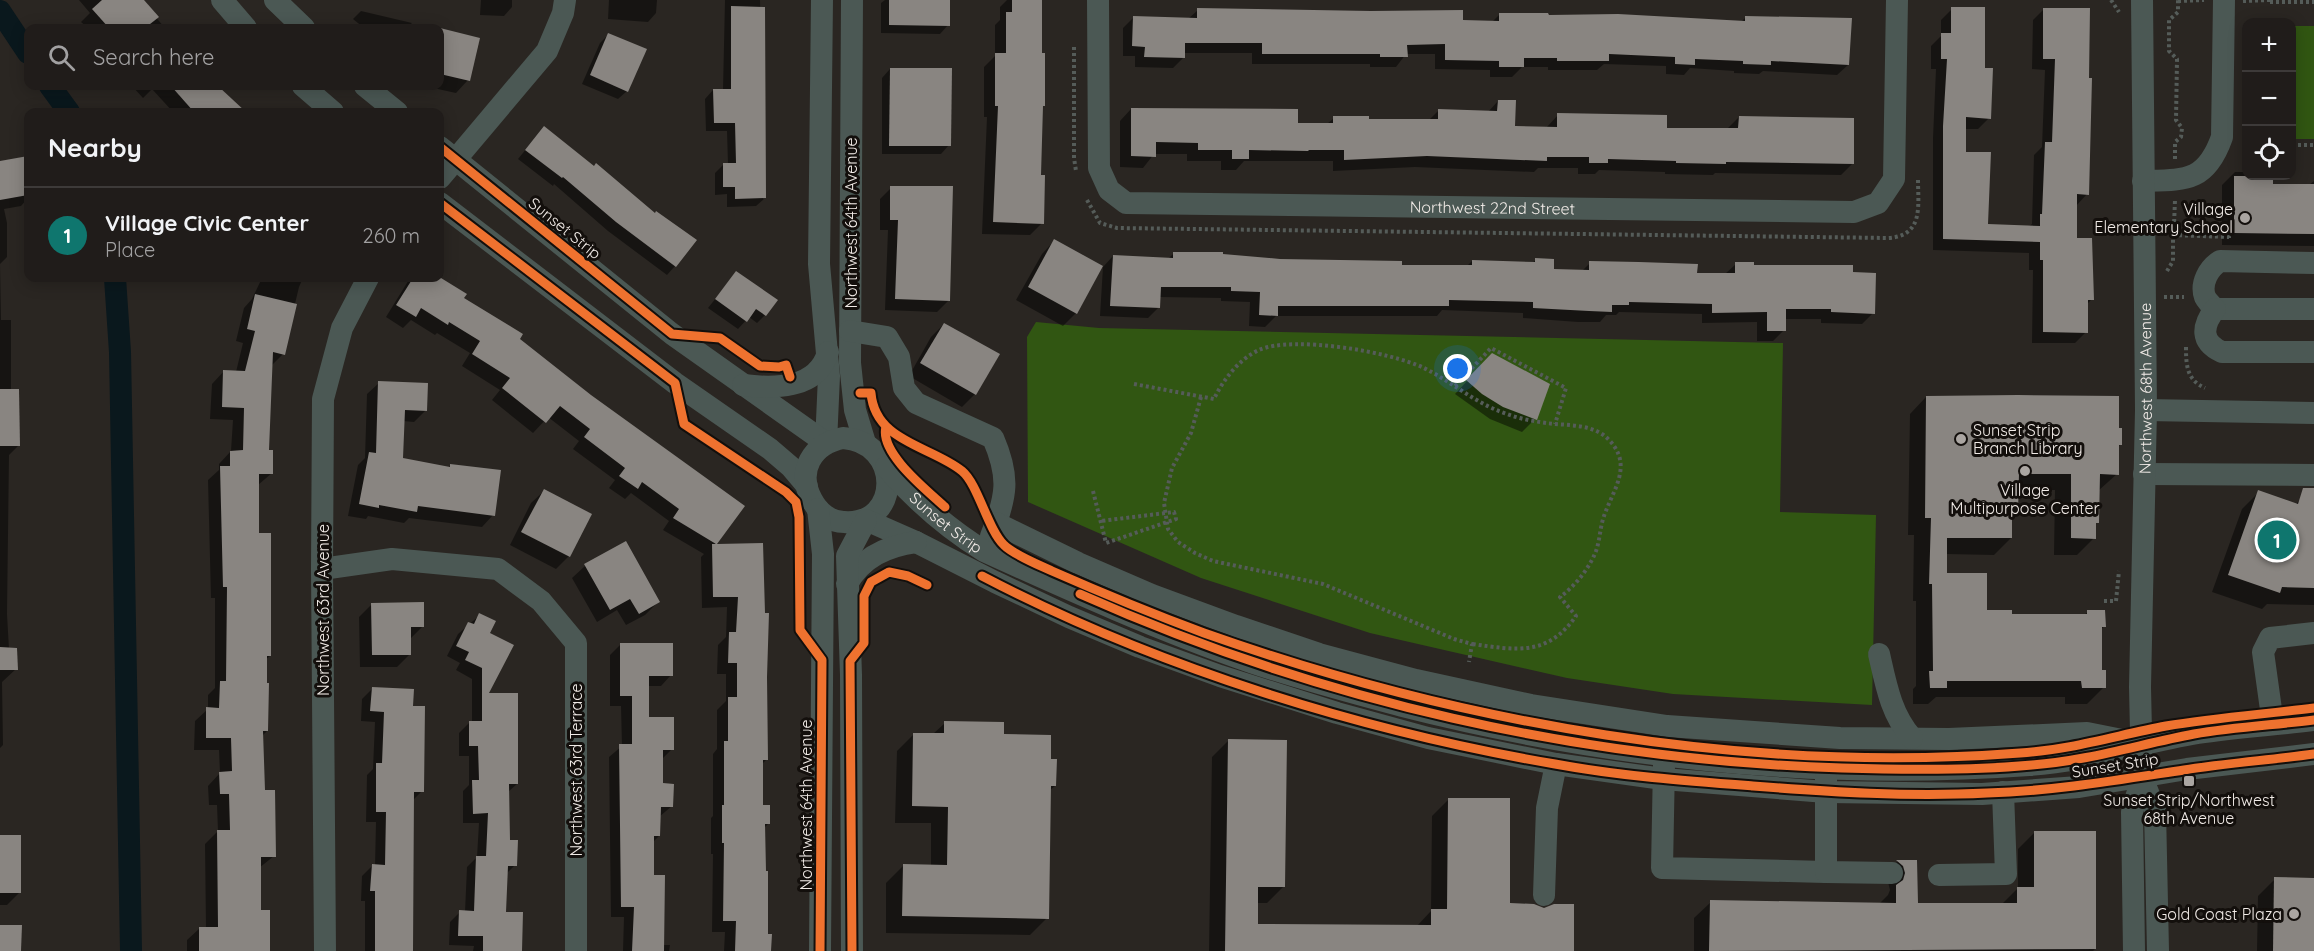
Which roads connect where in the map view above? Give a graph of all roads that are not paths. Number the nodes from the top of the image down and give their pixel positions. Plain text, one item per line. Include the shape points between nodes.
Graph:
1 (222, 0) edge
2 (275, 0) edge
3 (565, 0) edge
4 (822, 0) edge
5 (852, 0) edge
6 (1098, 0) edge
7 (1897, 0) edge
8 (2142, 0) edge
9 (2224, 0) edge
10 (243, 24) edge
11 (300, 24) edge
12 (308, 90) edge
13 (370, 90) edge
14 (328, 108) edge
15 (392, 108) edge
16 (447, 153) edge
17 (2143, 181) junction
18 (444, 206) edge
19 (2314, 263) edge
20 (366, 282) edge
21 (2215, 309) junction
22 (2314, 309) edge
23 (850, 331) junction
24 (828, 352) junction
25 (2314, 352) edge
26 (742, 385) junction
27 (2146, 410) junction
28 (2314, 413) edge
29 (826, 443) junction
30 (865, 443) junction
31 (886, 467) junction
32 (2144, 474) junction
33 (2314, 475) edge
34 (807, 486) junction
35 (818, 510) junction
36 (866, 520) junction
37 (996, 523) junction
38 (916, 542) junction
39 (984, 551) junction
40 (322, 569) junction
41 (847, 584) junction
42 (1236, 626) junction
43 (2314, 633) edge
44 (1226, 653) junction
45 (1879, 654) dead end
46 (1344, 690) junction
47 (1337, 713) junction
48 (2314, 720) edge
49 (2273, 724) junction
50 (1667, 726) junction
51 (1912, 738) junction
52 (2142, 744) junction
53 (2314, 754) edge
54 (1665, 756) junction
55 (1556, 765) junction
56 (1826, 767) junction
57 (2142, 777) junction
58 (1663, 779) junction
59 (1826, 792) junction
60 (2003, 792) junction
61 (1826, 872) junction
62 (1892, 873) dead end
63 (1939, 875) dead end
64 (1545, 895) dead end
65 (325, 951) edge
66 (576, 951) edge
67 (820, 951) edge
68 (852, 951) edge
69 (2134, 951) edge
70 (2158, 951) edge

1 - 10 street
2 - 11 street
3 - 16 street via 547,51
4 - 24 street, Northwest 64th Avenue via 819,264
5 - 23 street, Northwest 64th Avenue
6 - 7 street, Northwest 22nd Street via 1099,168 1109,190 1126,202 1854,212 1878,203 1894,179
8 - 17 street, Northwest 68th Avenue
9 - 17 street via 2222,137 2216,153 2205,170 2185,178
12 - 14 street
13 - 15 street
16 - 26 street, Sunset Strip via 672,334
17 - 27 street, Northwest 68th Avenue
18 - 34 street via 675,383 770,449
19 - 21 street via 2220,261 2212,266 2204,287 2205,298
20 - 40 street, Northwest 63rd Avenue via 342,328 323,399
21 - 22 street
21 - 25 street via 2205,327 2206,337 2211,347 2222,352
23 - 30 street, Northwest 64th Avenue via 852,393
23 - 37 street via 887,337 899,357 904,388 916,403 993,438 1005,468 1005,494
24 - 26 street via 820,369 803,381 776,388
24 - 29 street, Northwest 64th Avenue
26 - 29 street, Sunset Strip
27 - 28 street
27 - 32 street, Northwest 68th Avenue
29 - 30 street via 843,438
29 - 34 street via 809,461
30 - 31 street
31 - 36 street via 884,501
31 - 39 street, Sunset Strip via 938,519
32 - 33 street
32 - 52 street, Northwest 68th Avenue
34 - 35 street
35 - 36 street via 838,522
35 - 67 street, Northwest 64th Avenue via 823,554
36 - 38 street, Sunset Strip
36 - 41 street via 847,556
37 - 39 street
37 - 42 street via 1077,563
38 - 41 street via 898,544 872,556
38 - 47 street, Sunset Strip via 1033,601 1140,647
39 - 44 street, Sunset Strip via 1136,619
40 - 65 street, Northwest 63rd Avenue
40 - 66 street, Northwest 63rd Terrace via 392,559 498,569 541,600 576,643
41 - 68 street
42 - 44 street
42 - 50 street via 1416,680 1531,705
43 - 49 street via 2270,638 2263,652
44 - 46 street, Sunset Strip
45 - 51 street via 1888,698
46 - 47 street
46 - 54 street, Sunset Strip via 1528,734
47 - 55 street, Sunset Strip via 1452,744
48 - 49 street, Sunset Strip
49 - 52 street, Sunset Strip
50 - 51 street via 1840,738
50 - 54 street
51 - 52 street via 2087,733
52 - 56 street, Sunset Strip via 2033,765 1910,770
52 - 57 street, Northwest 68th Avenue
53 - 57 street, Sunset Strip
54 - 56 street, Sunset Strip
54 - 58 street
55 - 58 street, Sunset Strip
55 - 64 street via 1547,808
56 - 59 street
57 - 60 street, Sunset Strip via 2079,787
57 - 69 street, Northwest 68th Avenue via 2132,812
57 - 70 street, Northwest 68th Avenue via 2155,810
58 - 59 street, Sunset Strip
58 - 61 street via 1662,868
59 - 60 street, Sunset Strip
59 - 61 street
60 - 63 street via 2006,874
61 - 62 street

